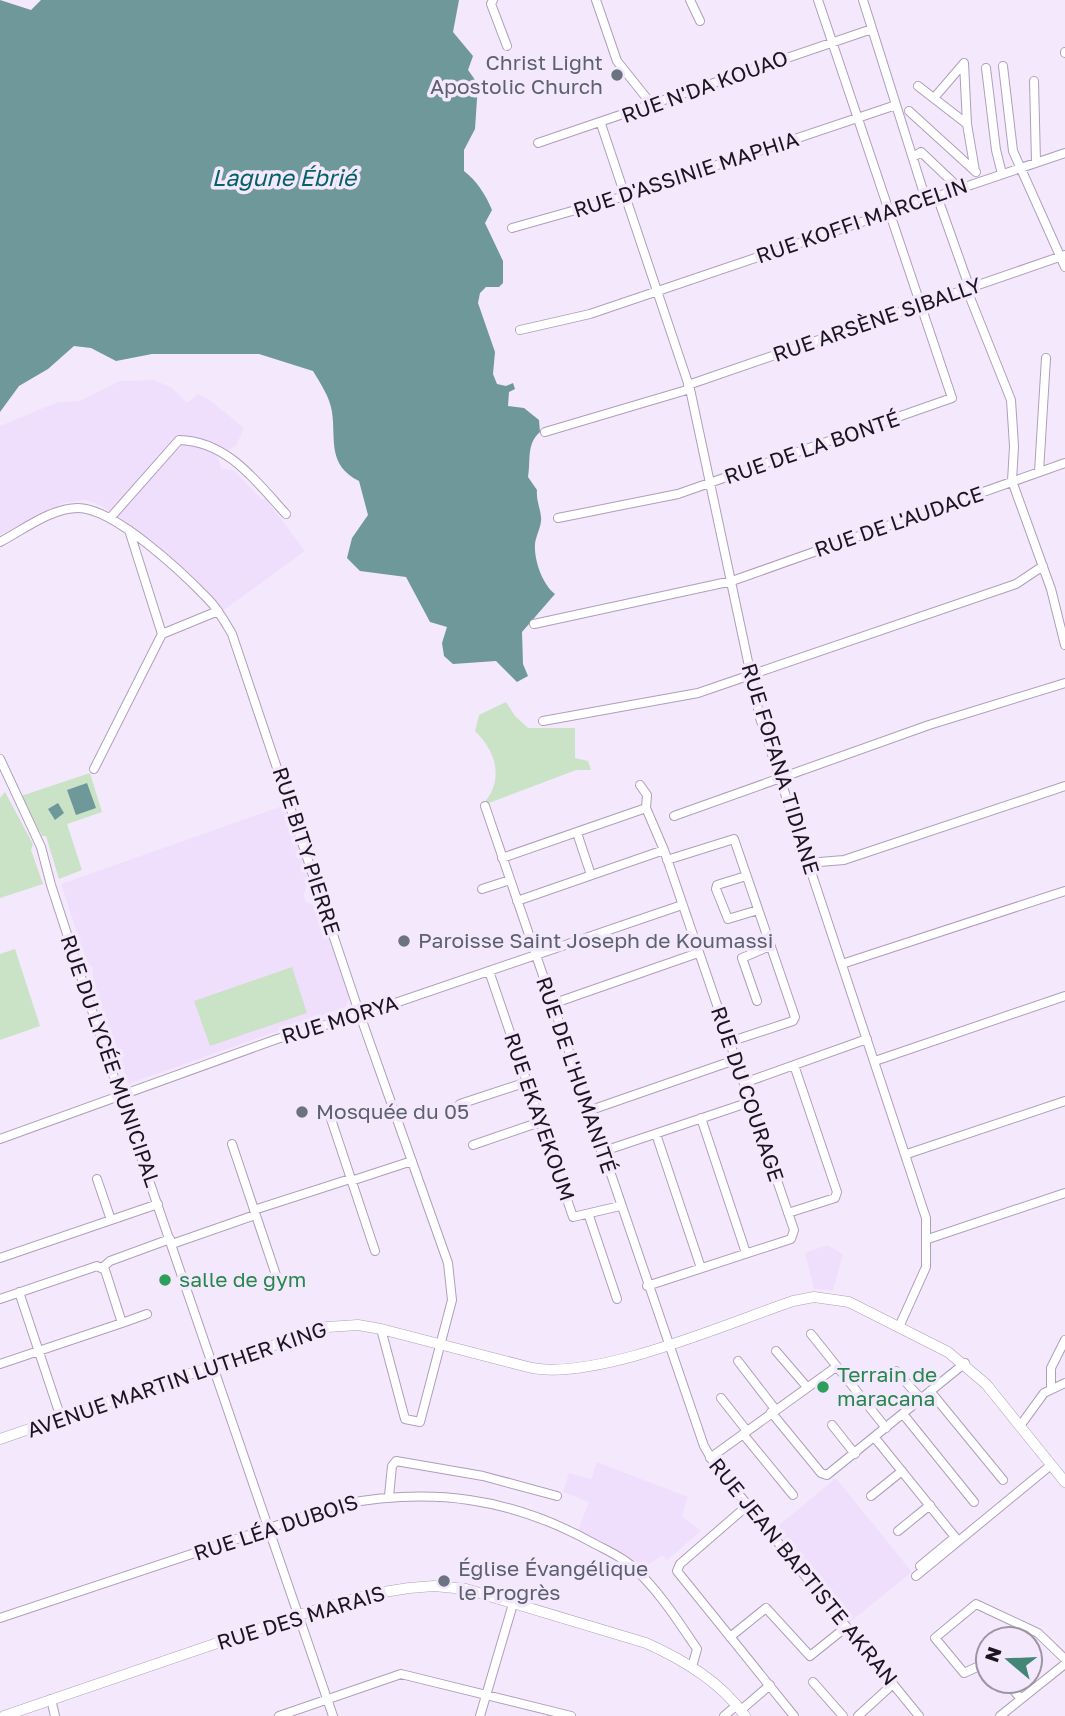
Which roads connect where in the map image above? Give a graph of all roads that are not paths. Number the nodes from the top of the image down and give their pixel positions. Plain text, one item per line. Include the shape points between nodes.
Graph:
1 (493, 0) edge
2 (596, 0) edge
3 (690, 0) edge
4 (818, 0) edge
5 (863, 0) edge
6 (700, 21) dead end
7 (872, 29) junction
8 (833, 41) junction
9 (507, 46) dead end
10 (1003, 66) dead end
11 (986, 68) dead end
12 (1034, 81) dead end
13 (918, 86) dead end
14 (934, 99) junction
15 (895, 105) junction
16 (653, 106) junction
17 (909, 111) dead end
18 (859, 118) junction
19 (601, 124) junction
20 (967, 124) junction
21 (538, 143) dead end
22 (1065, 153) edge
23 (913, 157) junction
24 (1036, 162) junction
25 (1020, 167) junction
26 (975, 171) junction
27 (1002, 174) junction
28 (982, 180) junction
29 (959, 188) junction
30 (937, 196) junction
31 (625, 197) junction
32 (926, 200) junction
33 (891, 211) junction
34 (512, 228) dead end
35 (1063, 256) edge
36 (1065, 267) edge
37 (969, 289) junction
38 (659, 290) junction
39 (923, 306) junction
40 (520, 330) dead end
41 (1046, 358) dead end
42 (689, 387) junction
43 (545, 432) dead end
44 (1065, 463) edge
45 (1039, 472) junction
46 (1012, 481) junction
47 (712, 482) junction
48 (286, 514) dead end
49 (111, 517) junction
50 (558, 518) dead end
51 (129, 530) junction
52 (0, 542) edge
53 (1043, 566) junction
54 (732, 580) junction
55 (218, 611) junction
56 (534, 624) dead end
57 (1063, 632) edge
58 (162, 634) junction
59 (1065, 645) edge
60 (749, 677) junction
61 (1065, 683) edge
62 (543, 720) dead end
63 (0, 759) edge
64 (94, 769) dead end
65 (778, 779) junction
66 (640, 785) dead end
67 (1065, 786) edge
68 (485, 806) dead end
69 (646, 808) junction
70 (674, 816) dead end
71 (577, 833) junction
72 (664, 850) junction
73 (502, 858) junction
74 (667, 860) junction
75 (807, 863) junction
76 (591, 875) junction
77 (746, 876) junction
78 (510, 880) junction
79 (482, 889) dead end
80 (1065, 891) edge
81 (517, 901) junction
82 (682, 905) junction
83 (758, 911) junction
84 (770, 946) junction
85 (698, 953) junction
86 (535, 955) junction
87 (842, 964) junction
88 (489, 971) junction
89 (1065, 996) edge
90 (757, 1001) dead end
91 (552, 1004) junction
92 (360, 1015) junction
93 (867, 1039) junction
94 (729, 1042) junction
95 (735, 1060) junction
96 (875, 1061) junction
97 (794, 1065) junction
98 (527, 1082) junction
99 (744, 1083) junction
100 (120, 1096) junction
101 (1065, 1101) edge
102 (750, 1102) junction
103 (460, 1104) dead end
104 (587, 1111) junction
105 (329, 1113) dead end
106 (701, 1118) junction
107 (540, 1122) junction
108 (656, 1134) junction
109 (0, 1139) edge
110 (232, 1144) dead end
111 (473, 1145) dead end
112 (601, 1152) junction
113 (907, 1154) junction
114 (412, 1161) junction
115 (97, 1179) dead end
116 (351, 1180) junction
117 (1065, 1193) edge
118 (158, 1204) junction
119 (620, 1206) junction
120 (255, 1212) junction
121 (788, 1213) junction
122 (589, 1216) junction
123 (111, 1220) junction
124 (928, 1239) junction
125 (171, 1241) junction
126 (375, 1251) dead end
127 (746, 1253) junction
128 (0, 1258) edge
129 (102, 1268) junction
130 (701, 1268) junction
131 (278, 1281) dead end
132 (647, 1286) junction
133 (19, 1292) junction
134 (617, 1298) dead end
135 (0, 1299) edge
136 (147, 1314) dead end
137 (122, 1323) junction
138 (899, 1326) junction
139 (381, 1329) junction
140 (811, 1334) dead end
141 (1065, 1340) edge
142 (667, 1344) junction
143 (442, 1345) junction
144 (39, 1351) junction
145 (776, 1351) dead end
146 (738, 1361) dead end
147 (965, 1363) junction
148 (0, 1364) edge
149 (214, 1366) junction
150 (836, 1367) junction
151 (895, 1371) dead end
152 (1065, 1383) edge
153 (807, 1387) junction
154 (1051, 1388) junction
155 (930, 1391) junction
156 (721, 1398) dead end
157 (921, 1399) junction
158 (773, 1410) junction
159 (903, 1414) junction
160 (61, 1418) junction
161 (832, 1425) dead end
162 (1020, 1426) junction
163 (886, 1428) junction
164 (745, 1432) junction
165 (875, 1438) junction
166 (0, 1439) edge
167 (855, 1454) junction
168 (710, 1458) junction
169 (1051, 1465) junction
170 (902, 1471) junction
171 (1003, 1480) dead end
172 (1065, 1482) edge
173 (793, 1495) dead end
174 (389, 1496) junction
175 (557, 1496) dead end
176 (871, 1496) dead end
177 (974, 1502) dead end
178 (748, 1505) junction
179 (930, 1505) junction
180 (269, 1528) junction
181 (898, 1531) dead end
182 (919, 1566) dead end
183 (916, 1576) dead end
184 (513, 1604) junction
185 (299, 1615) junction
186 (0, 1618) edge
187 (1021, 1625) edge
188 (845, 1628) junction
189 (730, 1637) junction
190 (1044, 1639) edge
191 (1065, 1661) edge
192 (692, 1667) junction
193 (974, 1668) edge
194 (813, 1682) dead end
195 (893, 1684) junction
196 (770, 1685) junction
197 (487, 1693) junction
198 (1018, 1695) edge
199 (51, 1699) junction
200 (1021, 1699) junction
201 (328, 1702) junction
202 (741, 1710) edge
203 (4, 1716) edge
204 (55, 1716) edge
205 (279, 1716) edge
206 (332, 1716) edge
207 (480, 1716) edge
208 (570, 1716) edge
209 (724, 1716) edge
210 (794, 1716) edge
211 (843, 1716) edge
212 (858, 1716) edge
213 (919, 1716) edge
214 (1000, 1716) edge

1 - 9 street
2 - 16 street via 617,61
3 - 6 street
4 - 8 street
5 - 7 street
7 - 8 street, RUE N'DA KOUAO
7 - 15 street
8 - 16 street, RUE N'DA KOUAO
8 - 18 street
10 - 25 street via 1008,128
11 - 27 street
12 - 24 street
13 - 14 street
14 - 20 street
14 - 20 street via 964,63
15 - 18 street, RUE D'ASSINIE MAPHIA
15 - 23 street
16 - 19 street, RUE N'DA KOUAO
17 - 26 street
18 - 31 street, RUE D'ASSINIE MAPHIA
18 - 33 street
19 - 21 street, RUE N'DA KOUAO
19 - 31 street, RUE FOFANA TIDIANE
20 - 26 street
22 - 24 street, RUE KOFFI MARCELIN
23 - 29 street via 921,152
23 - 32 street
24 - 25 street, RUE KOFFI MARCELIN
25 - 27 street, RUE KOFFI MARCELIN
25 - 35 street
26 - 28 street
27 - 28 street, RUE KOFFI MARCELIN
28 - 29 street, RUE KOFFI MARCELIN
29 - 30 street, RUE KOFFI MARCELIN
30 - 32 street, RUE KOFFI MARCELIN
30 - 37 street
31 - 34 street, RUE D'ASSINIE MAPHIA
31 - 38 street, RUE FOFANA TIDIANE
32 - 33 street, RUE KOFFI MARCELIN
33 - 38 street, RUE KOFFI MARCELIN
33 - 39 street
35 - 36 street
35 - 37 street, RUE ARSÈNE SIBALLY
37 - 39 street, RUE ARSÈNE SIBALLY
37 - 46 street via 1011,400
38 - 40 street, RUE KOFFI MARCELIN via 590,314
38 - 42 street, RUE FOFANA TIDIANE
39 - 42 street, RUE ARSÈNE SIBALLY
39 - 47 street, RUE DE LA BONTÉ via 952,398
41 - 45 street
42 - 43 street, RUE ARSÈNE SIBALLY
42 - 47 street, RUE FOFANA TIDIANE
44 - 45 street, RUE DE L'AUDACE
45 - 46 street, RUE DE L'AUDACE
46 - 53 street
46 - 54 street, RUE DE L'AUDACE
47 - 50 street, RUE DE LA BONTÉ via 662,498
47 - 54 street, RUE FOFANA TIDIANE
48 - 49 street via 232,458 192,440 179,440
49 - 51 street, RUE BITY PIERRE
49 - 52 street, RUE BITY PIERRE via 88,509 60,511
51 - 55 street, RUE BITY PIERRE
51 - 58 street
53 - 57 street
53 - 60 street via 1016,584
54 - 56 street, RUE DE L'AUDACE
54 - 60 street, RUE FOFANA TIDIANE
55 - 58 street
55 - 92 street, RUE BITY PIERRE via 232,634
57 - 59 street
58 - 64 street
60 - 62 street via 637,707
60 - 65 street, RUE FOFANA TIDIANE
61 - 65 street
63 - 100 street, RUE DU LYCÉE MUNICIPAL via 41,847
65 - 70 street
65 - 75 street, RUE FOFANA TIDIANE
66 - 69 street, RUE DU COURAGE via 647,794
67 - 75 street via 844,860
68 - 73 street, RUE DE L'HUMANITÉ
69 - 71 street
69 - 72 street, RUE DU COURAGE
71 - 73 street
71 - 76 street
72 - 74 street, RUE DU COURAGE
72 - 76 street
73 - 78 street, RUE DE L'HUMANITÉ
74 - 77 street via 731,838
74 - 82 street, RUE DU COURAGE
75 - 87 street, RUE FOFANA TIDIANE
76 - 81 street
77 - 83 street
77 - 83 street via 716,889 728,919
78 - 79 street
78 - 81 street, RUE DE L'HUMANITÉ
80 - 87 street
81 - 86 street, RUE DE L'HUMANITÉ
82 - 85 street, RUE DU COURAGE
82 - 86 street, RUE MORYA
83 - 84 street
84 - 90 street via 742,958
84 - 94 street via 795,1019
85 - 91 street
85 - 94 street, RUE DU COURAGE
86 - 88 street, RUE MORYA
86 - 91 street, RUE DE L'HUMANITÉ
87 - 93 street, RUE FOFANA TIDIANE
88 - 92 street, RUE MORYA
88 - 98 street, RUE EKAYEKOUM
89 - 96 street
91 - 104 street, RUE DE L'HUMANITÉ
92 - 100 street, RUE MORYA via 277,1039
92 - 114 street, RUE BITY PIERRE
93 - 96 street, RUE FOFANA TIDIANE
93 - 97 street
94 - 95 street, RUE DU COURAGE
95 - 99 street, RUE DU COURAGE
95 - 104 street
96 - 113 street, RUE FOFANA TIDIANE
97 - 99 street
97 - 121 street via 837,1192 835,1198
98 - 103 street
98 - 107 street, RUE EKAYEKOUM
99 - 102 street, RUE DU COURAGE
100 - 109 street, RUE MORYA
100 - 118 street, RUE DU LYCÉE MUNICIPAL
101 - 113 street
102 - 106 street
102 - 121 street, RUE DU COURAGE
104 - 112 street, RUE DE L'HUMANITÉ
105 - 116 street
106 - 108 street
106 - 127 street
107 - 111 street
107 - 122 street, RUE EKAYEKOUM via 573,1217
108 - 112 street
108 - 130 street
110 - 120 street
112 - 119 street, RUE DE L'HUMANITÉ
113 - 124 street, RUE FOFANA TIDIANE
114 - 116 street
114 - 143 street, RUE BITY PIERRE via 452,1281
115 - 123 street
116 - 120 street
116 - 126 street
117 - 124 street
118 - 123 street
118 - 125 street, RUE DU LYCÉE MUNICIPAL
119 - 122 street, RUE EKAYEKOUM
119 - 132 street, RUE DE L'HUMANITÉ
120 - 125 street
120 - 131 street
121 - 127 street, RUE DU COURAGE via 794,1230 791,1239
122 - 134 street
123 - 128 street
124 - 138 street, RUE FOFANA TIDIANE via 926,1267
125 - 129 street via 110,1261
125 - 149 street, RUE DU LYCÉE MUNICIPAL
127 - 130 street, RUE DU COURAGE
129 - 133 street
129 - 137 street
130 - 132 street, RUE DU COURAGE
132 - 142 street, RUE DE L'HUMANITÉ
133 - 135 street
133 - 144 street
136 - 137 street
137 - 144 street
138 - 142 street, AVENUE MARTIN LUTHER KING via 849,1302 814,1297
138 - 147 street, AVENUE MARTIN LUTHER KING
139 - 143 street, AVENUE MARTIN LUTHER KING
139 - 143 street, RUE BITY PIERRE via 405,1419 422,1419
139 - 149 street, AVENUE MARTIN LUTHER KING via 327,1327
140 - 150 street
141 - 154 street via 1051,1368
142 - 143 street, AVENUE MARTIN LUTHER KING via 597,1366 559,1371
142 - 168 street, RUE JEAN BAPTISTE AKRAN
144 - 148 street
144 - 160 street
145 - 153 street
146 - 158 street
147 - 155 street
147 - 162 street, AVENUE MARTIN LUTHER KING
149 - 160 street, AVENUE MARTIN LUTHER KING
149 - 180 street, RUE DU LYCÉE MUNICIPAL
150 - 153 street
150 - 163 street
151 - 157 street
152 - 154 street
153 - 158 street
154 - 162 street
155 - 157 street
155 - 171 street
156 - 164 street
157 - 159 street
158 - 164 street
158 - 167 street via 821,1473 827,1475
159 - 163 street
159 - 177 street
160 - 166 street, AVENUE MARTIN LUTHER KING
161 - 167 street
162 - 169 street, AVENUE MARTIN LUTHER KING
163 - 165 street
164 - 168 street
164 - 173 street
165 - 167 street
165 - 170 street
168 - 178 street, RUE JEAN BAPTISTE AKRAN
169 - 172 street, AVENUE MARTIN LUTHER KING
169 - 183 street
170 - 176 street
170 - 179 street
174 - 175 street via 391,1466 396,1461 483,1476
174 - 180 street, RUE LÉA DUBOIS via 338,1505
174 - 192 street, RUE LÉA DUBOIS via 458,1497 526,1512 614,1554 633,1566 697,1649
178 - 188 street, RUE JEAN BAPTISTE AKRAN
178 - 189 street via 677,1571
179 - 181 street
179 - 182 street via 955,1537
180 - 185 street, RUE DU LYCÉE MUNICIPAL
180 - 186 street, RUE LÉA DUBOIS
184 - 185 street, RUE DES MARAIS via 466,1589 434,1586 371,1594
184 - 192 street, RUE DES MARAIS via 646,1643
184 - 197 street
185 - 199 street, RUE DES MARAIS
185 - 201 street, RUE DU LYCÉE MUNICIPAL
187 - 193 street via 976,1604 935,1639 964,1673
188 - 189 street via 810,1656 766,1608
188 - 195 street, RUE JEAN BAPTISTE AKRAN
189 - 196 street
190 - 191 street
191 - 200 street
192 - 202 street, RUE DES MARAIS
194 - 211 street
195 - 212 street
195 - 213 street, RUE JEAN BAPTISTE AKRAN
196 - 202 street
196 - 210 street
197 - 201 street via 401,1674
197 - 207 street
197 - 208 street
198 - 200 street
199 - 203 street, RUE DES MARAIS
199 - 204 street
200 - 214 street
201 - 205 street
201 - 206 street, RUE DU LYCÉE MUNICIPAL
202 - 209 street

